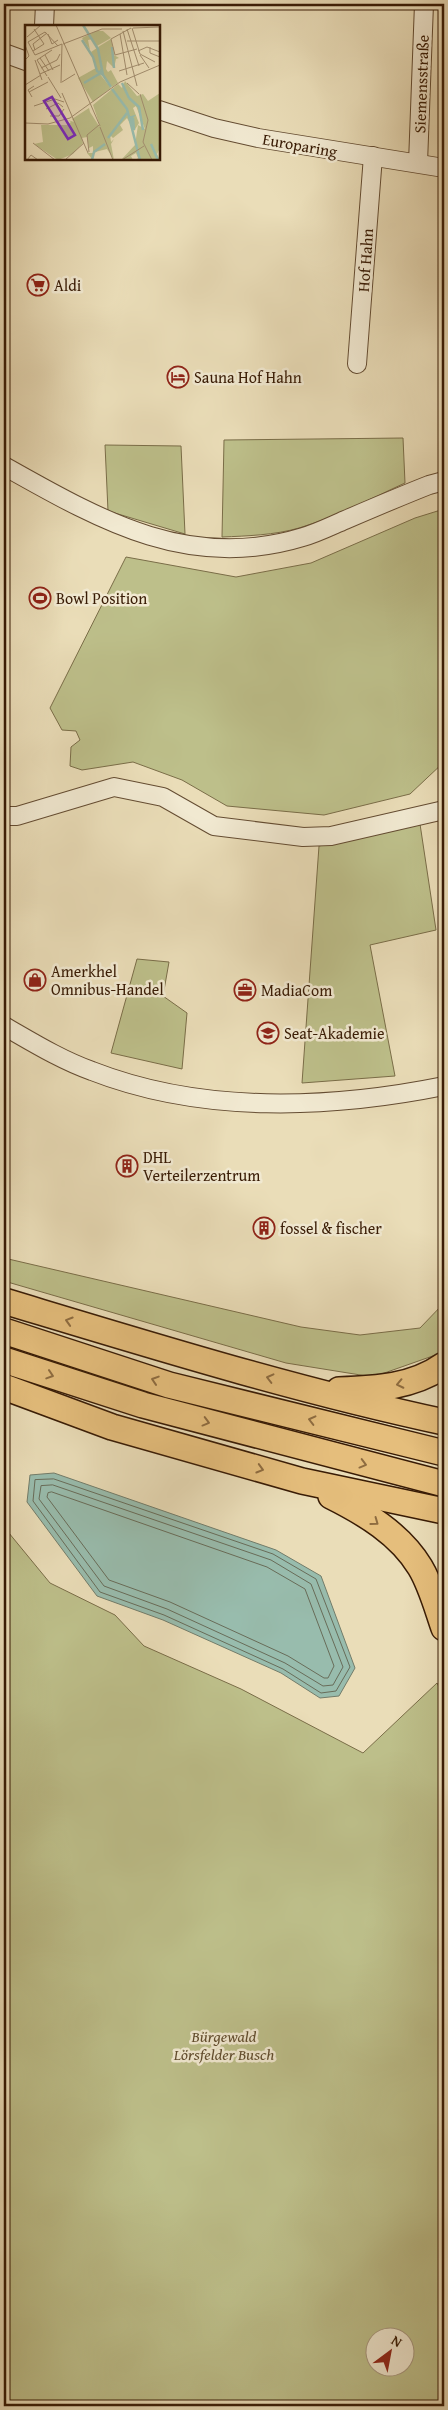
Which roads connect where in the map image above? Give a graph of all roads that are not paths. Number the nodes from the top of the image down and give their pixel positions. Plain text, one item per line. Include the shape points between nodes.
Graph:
1 (44, 4) edge
2 (424, 4) edge
3 (44, 25) edge
4 (4, 53) edge
5 (25, 62) edge
6 (160, 110) edge
7 (373, 156) junction
8 (418, 163) junction
9 (444, 168) edge
10 (357, 364) dead end
11 (4, 466) edge
12 (444, 481) edge
13 (444, 810) edge
14 (4, 816) edge
15 (4, 1026) edge
16 (444, 1086) edge
17 (4, 1302) edge
18 (4, 1331) edge
19 (4, 1360) edge
20 (444, 1366) edge
21 (4, 1387) edge
22 (317, 1390) junction
23 (444, 1422) edge
24 (444, 1453) edge
25 (302, 1481) junction
26 (444, 1484) edge
27 (444, 1512) edge
28 (444, 1628) edge

1 - 3 street
2 - 8 street, Siemensstraße
4 - 5 street
6 - 7 street, Europaring via 258,138
7 - 8 street, Europaring
7 - 10 street, Hof Hahn
8 - 9 street, Europaring
11 - 12 street via 118,526 198,547 260,548 304,537 429,484
13 - 14 street via 331,836 303,837 214,826 163,797 114,788 17,816
15 - 16 street via 92,1072 154,1090 216,1100 296,1103 368,1099
22 -> 17 highway via 215,1364
24 -> 18 highway via 170,1385
19 -> 26 highway via 143,1405
20 -> 22 highway via 425,1376 388,1387
21 -> 25 highway via 112,1427
22 - 23 highway
25 - 27 highway
25 -> 28 highway via 359,1510 398,1540 420,1567

